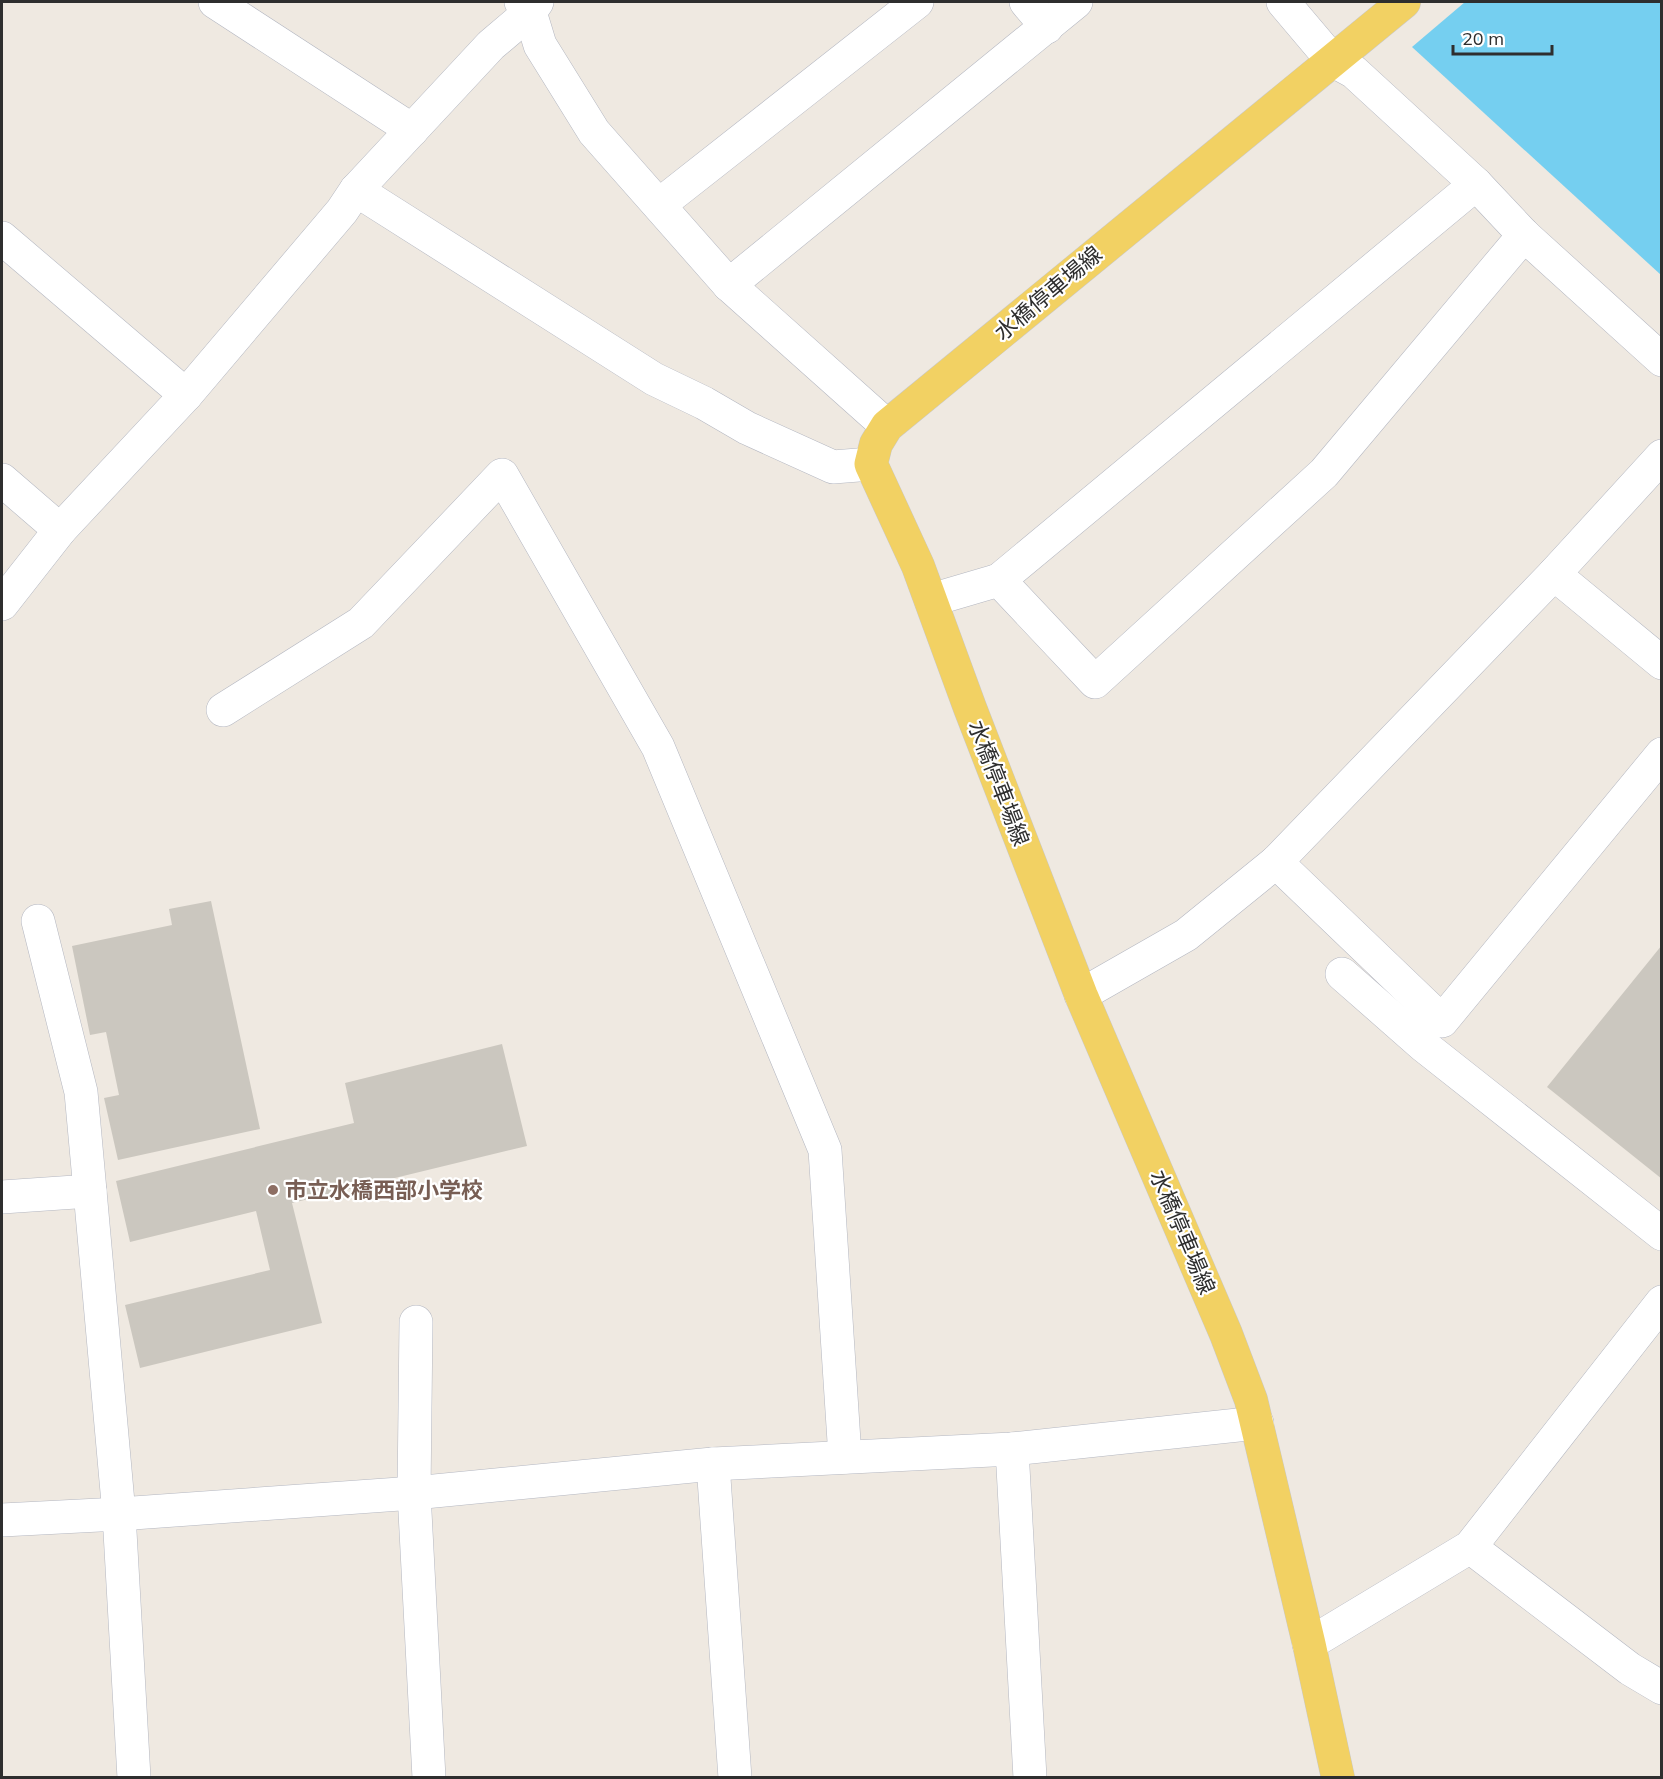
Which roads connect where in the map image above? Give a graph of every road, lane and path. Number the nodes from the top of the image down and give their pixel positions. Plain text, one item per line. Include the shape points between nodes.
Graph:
1 (215, 2) edge
2 (1026, 2) edge
3 (1076, 2) edge
4 (1283, 2) edge
5 (1404, 2) edge
6 (530, 5) edge
7 (895, 8) edge
8 (1047, 27) junction
9 (1332, 60) junction
10 (412, 130) junction
11 (1476, 184) junction
12 (356, 190) junction
13 (659, 205) junction
14 (1524, 235) junction
15 (4, 246) edge
16 (729, 285) junction
17 (1662, 360) edge
18 (186, 395) junction
19 (887, 426) junction
20 (1662, 456) edge
21 (871, 464) junction
22 (2, 480) edge
23 (60, 530) junction
24 (1554, 574) junction
25 (999, 580) junction
26 (931, 600) junction
27 (2, 604) edge
28 (1662, 663) edge
29 (223, 711) dead end
30 (1662, 754) edge
31 (1276, 862) junction
32 (38, 921) dead end
33 (1342, 974) dead end
34 (1081, 995) junction
35 (1433, 1034) junction
36 (90, 1191) junction
37 (2, 1197) edge
38 (1662, 1234) edge
39 (1662, 1302) edge
40 (416, 1322) dead end
41 (1257, 1423) junction
42 (1012, 1449) junction
43 (845, 1457) junction
44 (712, 1464) junction
45 (414, 1493) junction
46 (119, 1514) junction
47 (2, 1520) edge
48 (1470, 1546) junction
49 (1309, 1644) junction
50 (1662, 1688) edge
51 (134, 1778) edge
52 (429, 1778) edge
53 (735, 1778) edge
54 (1030, 1778) edge
55 (1338, 1778) edge

1 - 10 street
2 - 8 street
3 - 8 street
4 - 9 street
5 - 9 main road, 水橋停車場線
6 - 10 street
6 - 13 street via 540,45 594,132
7 - 13 street
8 - 16 street
9 - 11 street via 1354,72
9 - 19 main road, 水橋停車場線
10 - 12 street
11 - 14 street
11 - 25 street
12 - 18 street
12 - 21 street via 654,380 833,467
13 - 16 street
14 - 17 street
14 - 25 street via 1324,473 1095,682
15 - 18 street
16 - 19 street
18 - 23 street
19 - 21 main road, 水橋停車場線 via 876,444
20 - 24 street
21 - 26 main road, 水橋停車場線
22 - 23 street
23 - 27 street
24 - 28 street
24 - 31 street
25 - 26 street
26 - 34 main road, 水橋停車場線
29 - 43 street via 361,623 502,475 658,747 825,1149
30 - 35 street
31 - 34 street via 1186,935
31 - 35 street
32 - 36 street via 81,1092
33 - 35 street
34 - 41 main road, 水橋停車場線 via 1226,1335
35 - 38 street
36 - 37 street
36 - 46 street
39 - 48 street
40 - 45 street
41 - 42 street
41 - 49 main road, 水橋停車場線
42 - 43 street
42 - 54 street
43 - 44 street
44 - 45 street
44 - 53 street
45 - 46 street
45 - 52 street
46 - 47 street
46 - 51 street
48 - 49 street
48 - 50 street via 1630,1669
49 - 55 main road, 水橋停車場線

